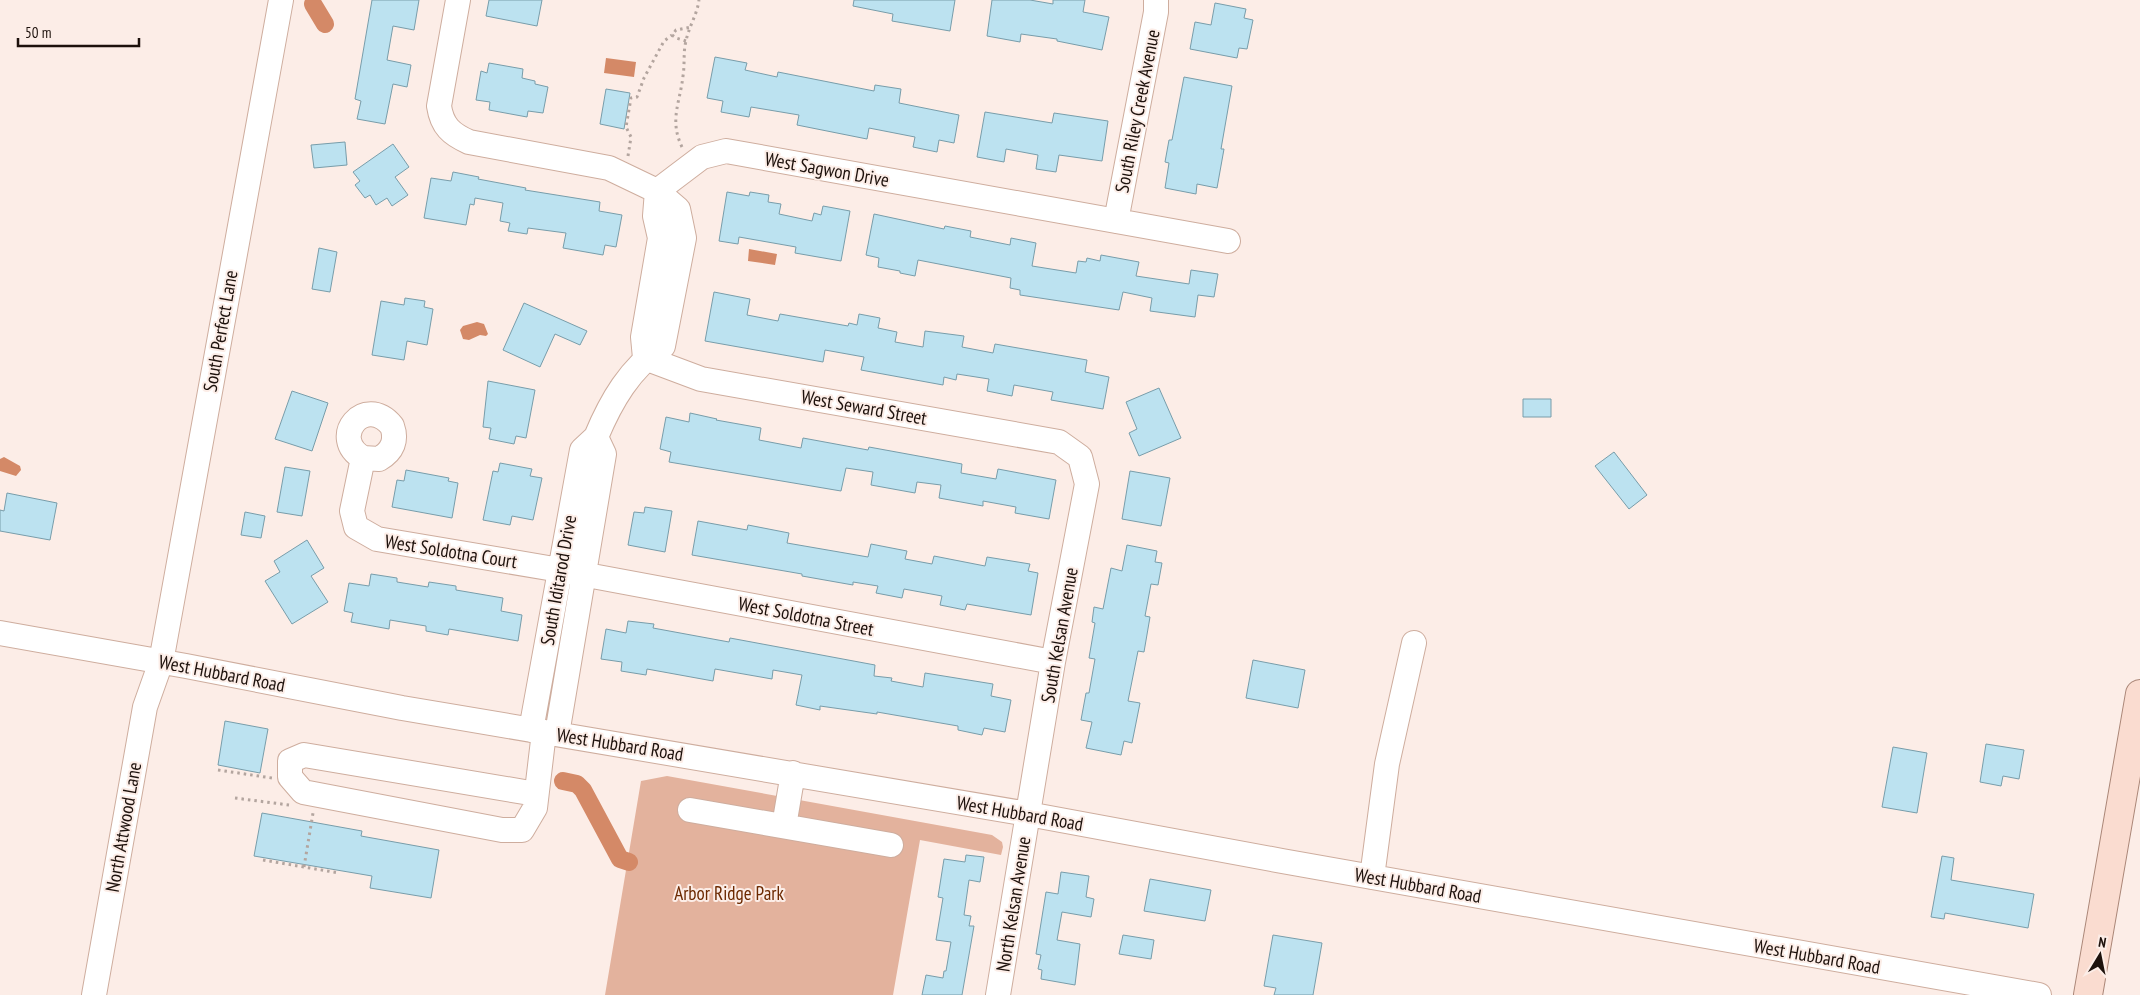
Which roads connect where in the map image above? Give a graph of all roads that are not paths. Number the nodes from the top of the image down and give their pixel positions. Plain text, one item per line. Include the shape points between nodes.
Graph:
1 (281, 0) edge
2 (458, 0) edge
3 (1156, 0) edge
4 (657, 191) junction
5 (1116, 222) junction
6 (1228, 241) dead end
7 (645, 358) junction
8 (596, 437) junction
9 (1080, 457) joint
10 (363, 458) dead end
11 (560, 570) junction
12 (584, 574) junction
13 (0, 633) edge
14 (1414, 643) dead end
15 (161, 662) junction
16 (1053, 662) junction
17 (2140, 694) edge
18 (544, 732) junction
19 (793, 773) junction
20 (536, 794) junction
21 (690, 810) dead end
22 (1028, 814) junction
23 (784, 826) junction
24 (892, 845) dead end
25 (1372, 877) junction
26 (94, 995) edge
27 (998, 995) edge
28 (2038, 995) edge
29 (2088, 995) edge

1 - 15 street, South Perfect Lane
2 - 4 street via 439,106 440,118 446,128 469,142 609,168
3 - 5 street, South Riley Creek Avenue
4 - 5 street, West Sagwon Drive via 702,157 726,150
4 - 7 street, South Iditarod Drive via 678,209 684,238 663,346
5 - 6 street, West Sagwon Drive
7 - 8 street, South Iditarod Drive via 616,394
7 - 9 street, West Seward Street via 701,379 1059,442
8 - 11 street, South Iditarod Drive via 582,450
8 - 12 street, South Iditarod Drive via 604,454
9 - 16 street, South Kelsan Avenue via 1087,484
10 - 11 street, West Soldotna Court via 352,511 356,527 376,539
11 - 12 street, West Soldotna Street
11 - 18 street, South Iditarod Drive
12 - 16 street, West Soldotna Street
12 - 18 street, South Iditarod Drive
13 - 15 street, West Hubbard Road
14 - 25 street via 1386,764
15 - 18 street, West Hubbard Road
15 - 26 street, North Attwood Lane via 145,707
16 - 22 street, South Kelsan Avenue
17 - 29 main road
18 - 19 street, West Hubbard Road
18 - 20 street
19 - 22 street, West Hubbard Road
19 - 23 street
20 - 20 street via 304,755 290,761 290,777 303,792 502,830 522,830 534,808
21 - 23 street
22 - 25 street, West Hubbard Road
22 - 27 street, North Kelsan Avenue
23 - 24 street
25 - 28 street, West Hubbard Road

